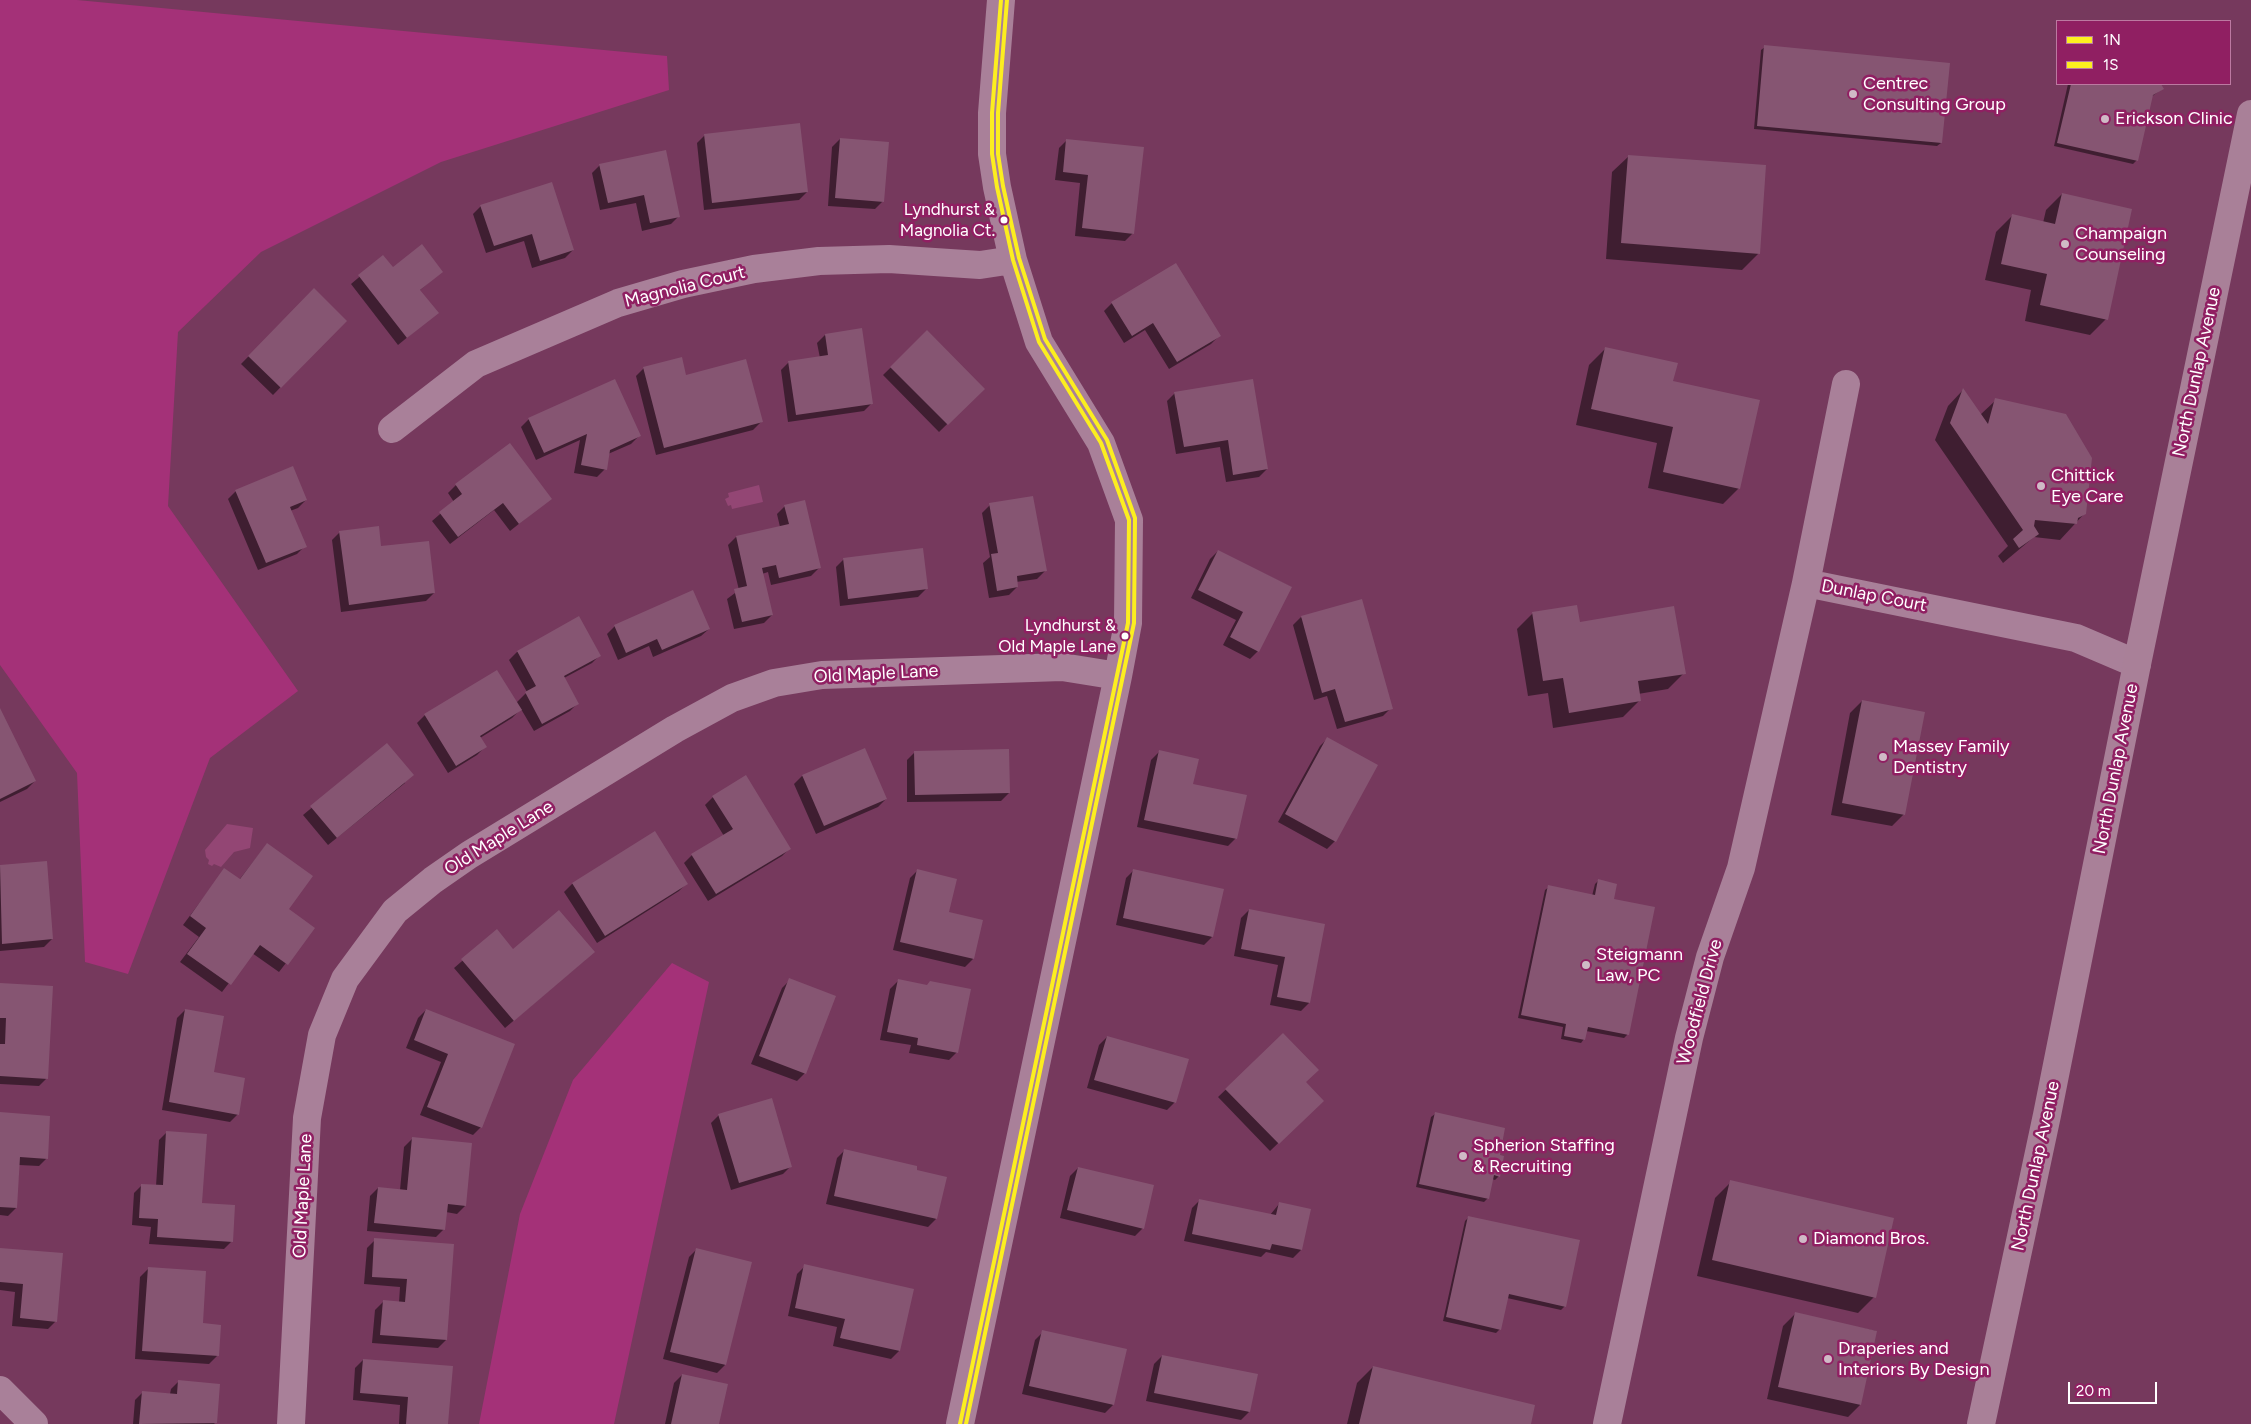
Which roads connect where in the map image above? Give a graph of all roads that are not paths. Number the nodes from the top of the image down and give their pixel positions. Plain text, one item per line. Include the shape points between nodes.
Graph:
1 (1001, 0) edge
2 (2251, 114) edge
3 (1012, 260) junction
4 (1846, 384) dead end
5 (392, 430) dead end
6 (1806, 583) junction
7 (2137, 664) junction
8 (1118, 676) junction
9 (0, 1390) edge
10 (34, 1424) edge
11 (291, 1424) edge
12 (960, 1424) edge
13 (1607, 1424) edge
14 (1981, 1424) edge

1 - 3 street via 992,154
2 - 7 main road, North Dunlap Avenue
3 - 5 street, Magnolia Court via 980,265 889,259 819,261 754,269 683,284 618,303 476,364
3 - 8 street via 1039,342 1101,443 1129,520 1128,623
4 - 6 street, Dunlap Court
6 - 7 street, Dunlap Court via 2076,638
6 - 13 street, Woodfield Drive via 1741,868 1710,957 1689,1038
7 - 14 main road, North Dunlap Avenue via 2049,1106
8 - 11 street, Old Maple Lane via 1043,668 822,674 774,683 732,698 675,729 469,855 395,911 345,979 322,1035 307,1118
8 - 12 street
9 - 10 street

